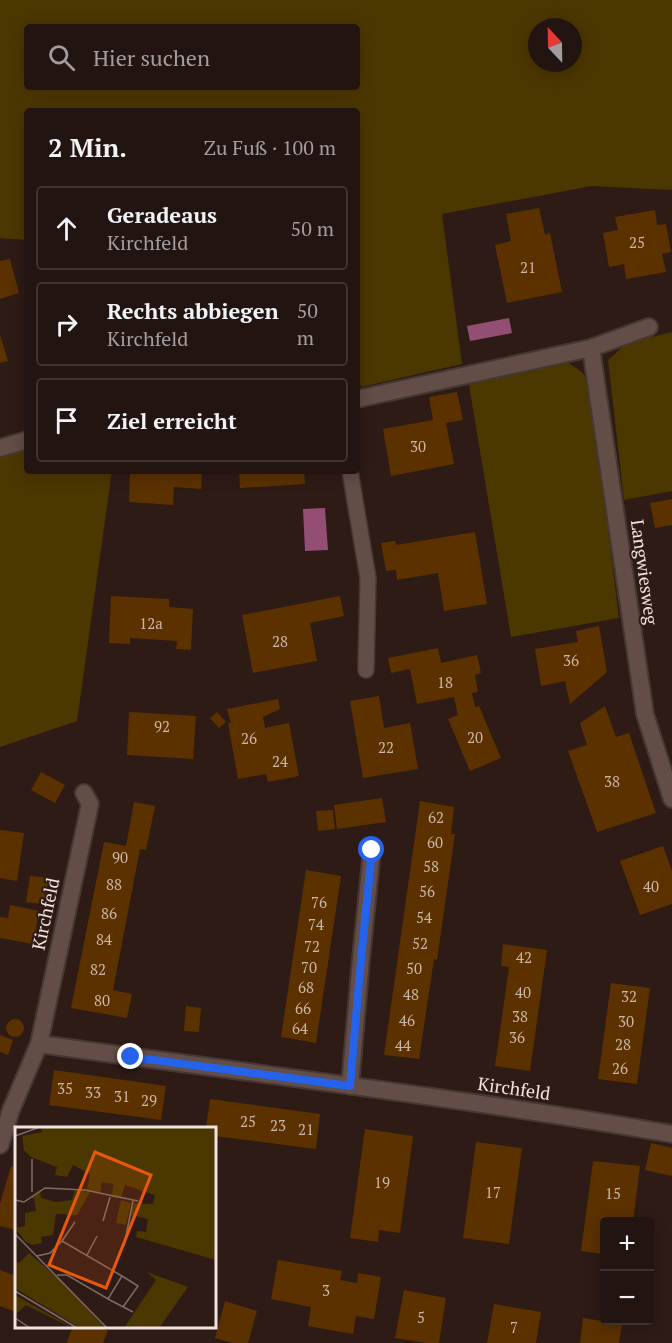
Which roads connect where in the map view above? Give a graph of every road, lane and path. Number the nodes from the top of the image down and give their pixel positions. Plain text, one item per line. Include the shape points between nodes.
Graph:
1 (648, 327) dead end
2 (591, 348) junction
3 (360, 398) edge
4 (24, 441) edge
5 (0, 448) edge
6 (351, 474) edge
7 (366, 670) dead end
8 (84, 793) dead end
9 (672, 799) edge
10 (372, 850) dead end
11 (39, 1044) junction
12 (350, 1086) junction
13 (672, 1134) edge
14 (0, 1145) edge

1 - 2 street
2 - 3 street
2 - 9 street, Langwiesweg via 645,714
4 - 5 street
6 - 7 lane via 368,578
8 - 11 street, Kirchfeld via 90,804
10 - 12 street
11 - 12 street, Kirchfeld
11 - 14 street, Kirchfeld
12 - 13 street, Kirchfeld

